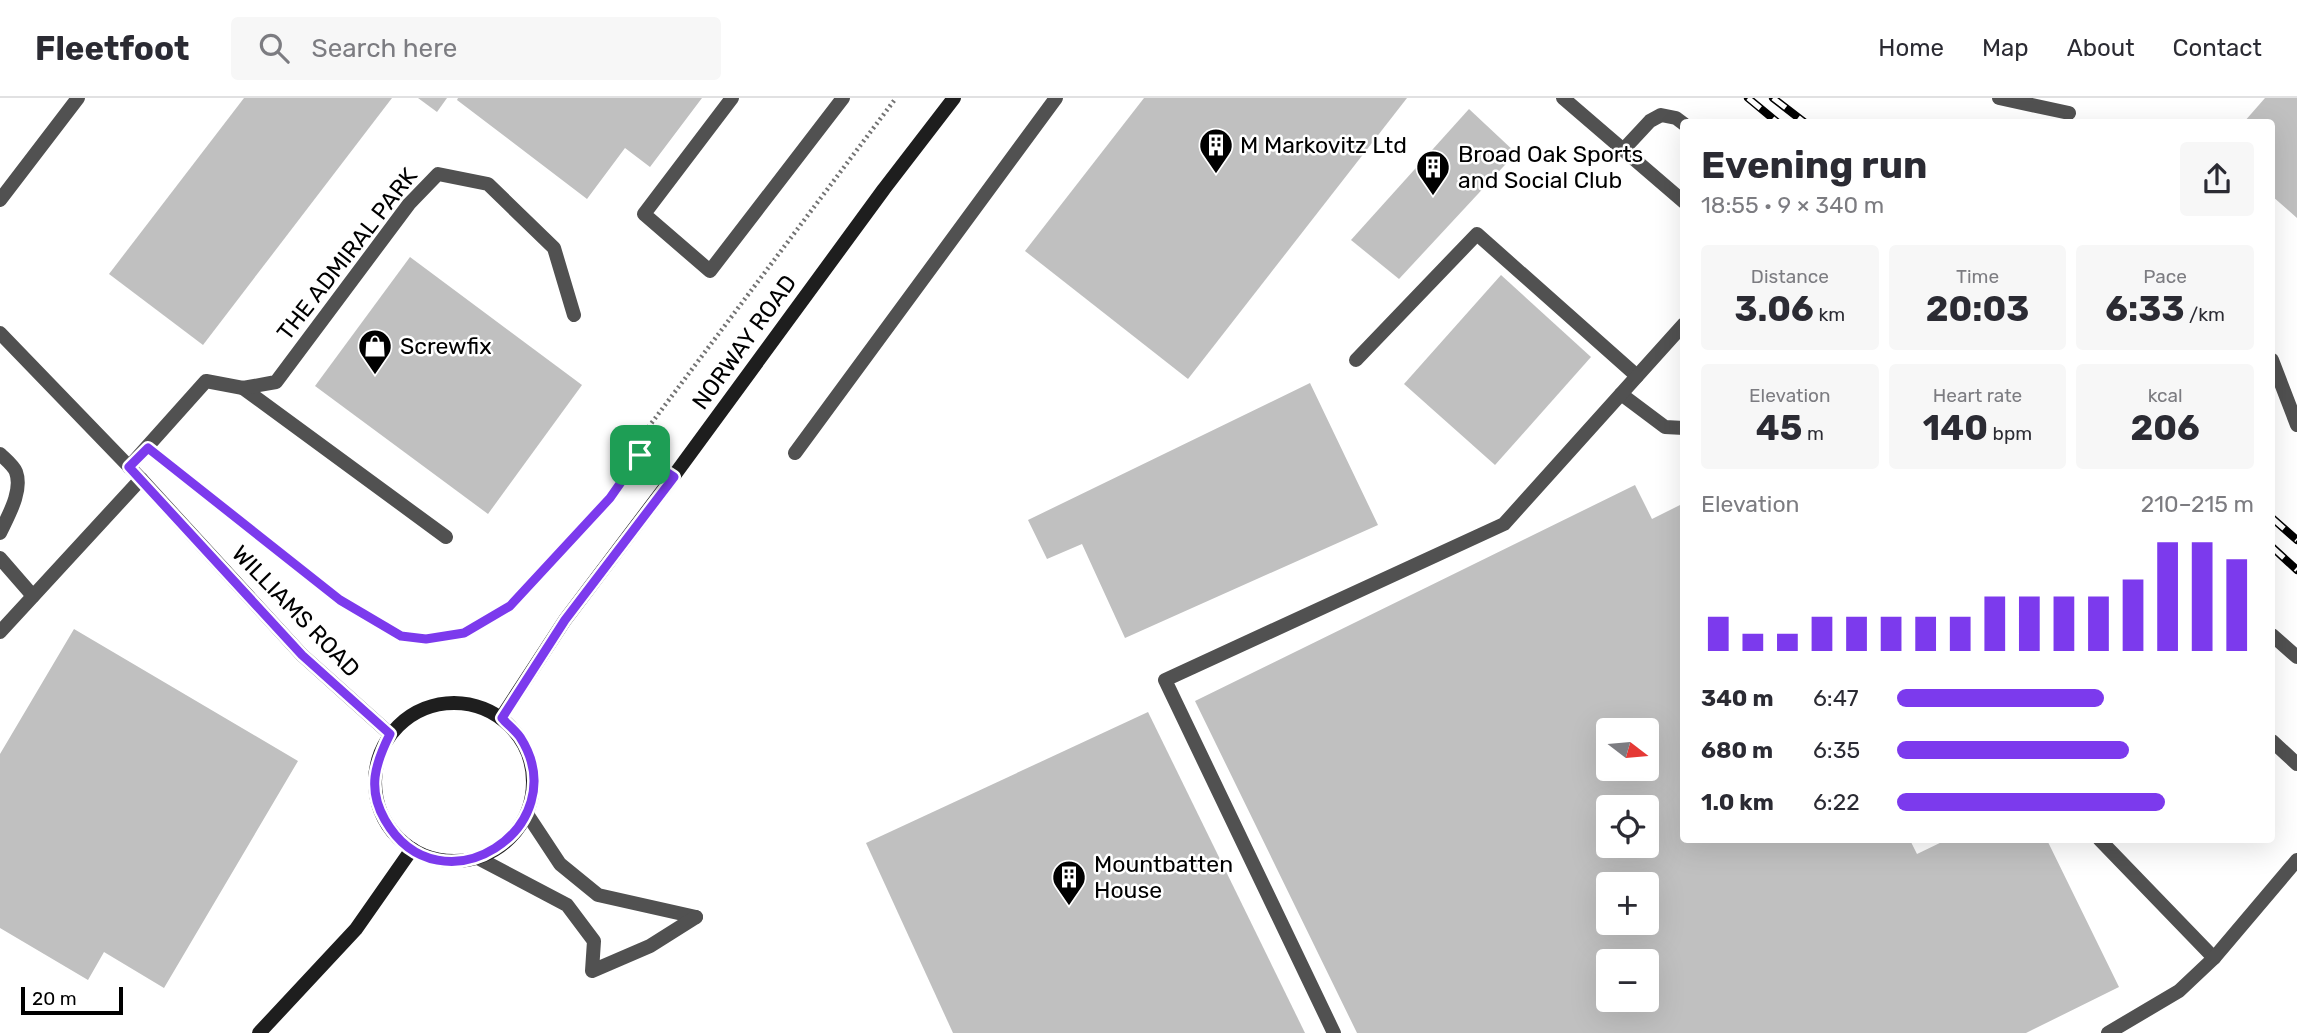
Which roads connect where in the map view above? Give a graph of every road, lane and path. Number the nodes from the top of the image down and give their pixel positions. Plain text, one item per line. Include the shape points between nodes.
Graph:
1 (78, 98) edge
2 (732, 98) edge
3 (843, 98) edge
4 (896, 98) edge
5 (954, 98) edge
6 (1056, 98) edge
7 (1563, 98) edge
8 (1999, 98) edge
9 (2072, 98) edge
10 (2069, 118) edge
11 (1680, 121) edge
12 (1623, 150) junction
13 (1680, 199) edge
14 (0, 200) edge
15 (574, 315) dead end
16 (1680, 328) edge
17 (0, 333) edge
18 (1356, 360) dead end
19 (2275, 368) edge
20 (1637, 376) junction
21 (243, 388) junction
22 (1621, 394) junction
23 (2297, 425) edge
24 (1680, 429) edge
25 (148, 448) junction
26 (795, 453) dead end
27 (0, 454) edge
28 (640, 455) junction
29 (129, 467) junction
30 (674, 477) junction
31 (141, 479) junction
32 (0, 533) edge
33 (446, 537) dead end
34 (0, 558) edge
35 (33, 596) junction
36 (0, 632) edge
37 (2275, 638) edge
38 (2297, 657) edge
39 (502, 718) junction
40 (390, 734) junction
41 (2275, 744) edge
42 (2297, 764) edge
43 (527, 814) junction
44 (2103, 843) edge
45 (412, 849) junction
46 (478, 858) junction
47 (2297, 860) edge
48 (2214, 958) junction
49 (259, 1033) edge
50 (1334, 1033) edge
51 (2108, 1033) edge

1 - 14 street
2 - 3 street via 644,214 710,271
4 - 28 path via 632,449
5 - 30 street, NORWAY ROAD
6 - 26 street
7 - 12 street
8 - 10 street
9 - 10 street
11 - 12 street via 1661,115
12 - 13 street
15 - 21 street, THE ADMIRAL PARK via 554,248 488,184 438,174 409,204 276,382
16 - 20 street
17 - 29 street, WILLIAMS ROAD
18 - 20 street via 1477,234
19 - 23 street
20 - 22 street
21 - 25 street, THE ADMIRAL PARK via 206,381
21 - 33 street
22 - 24 street via 1665,427
22 - 50 street via 1504,524 1165,680
25 - 28 path via 340,600 401,636 426,639 464,633 510,606 610,498
25 - 29 street, THE ADMIRAL PARK
27 - 32 street via 16,472 16,481 14,502
28 - 30 path
29 - 31 street, WILLIAMS ROAD
30 - 39 street, NORWAY ROAD via 565,620
31 - 35 street
31 - 40 street, WILLIAMS ROAD via 302,655
34 - 35 street
35 - 36 street
37 - 38 street
39 - 40 street via 479,706 455,702 430,706 408,717
39 - 43 street via 531,761 533,788
40 - 45 street via 378,757 374,783 379,809 392,832
41 - 42 street
43 - 46 street via 515,833
43 - 46 street via 560,864 598,895 695,917 650,946 592,971 594,941 567,905
44 - 48 street
45 - 46 street via 432,859 456,862
45 - 49 street via 356,929
47 - 48 street
48 - 51 street via 2179,991

